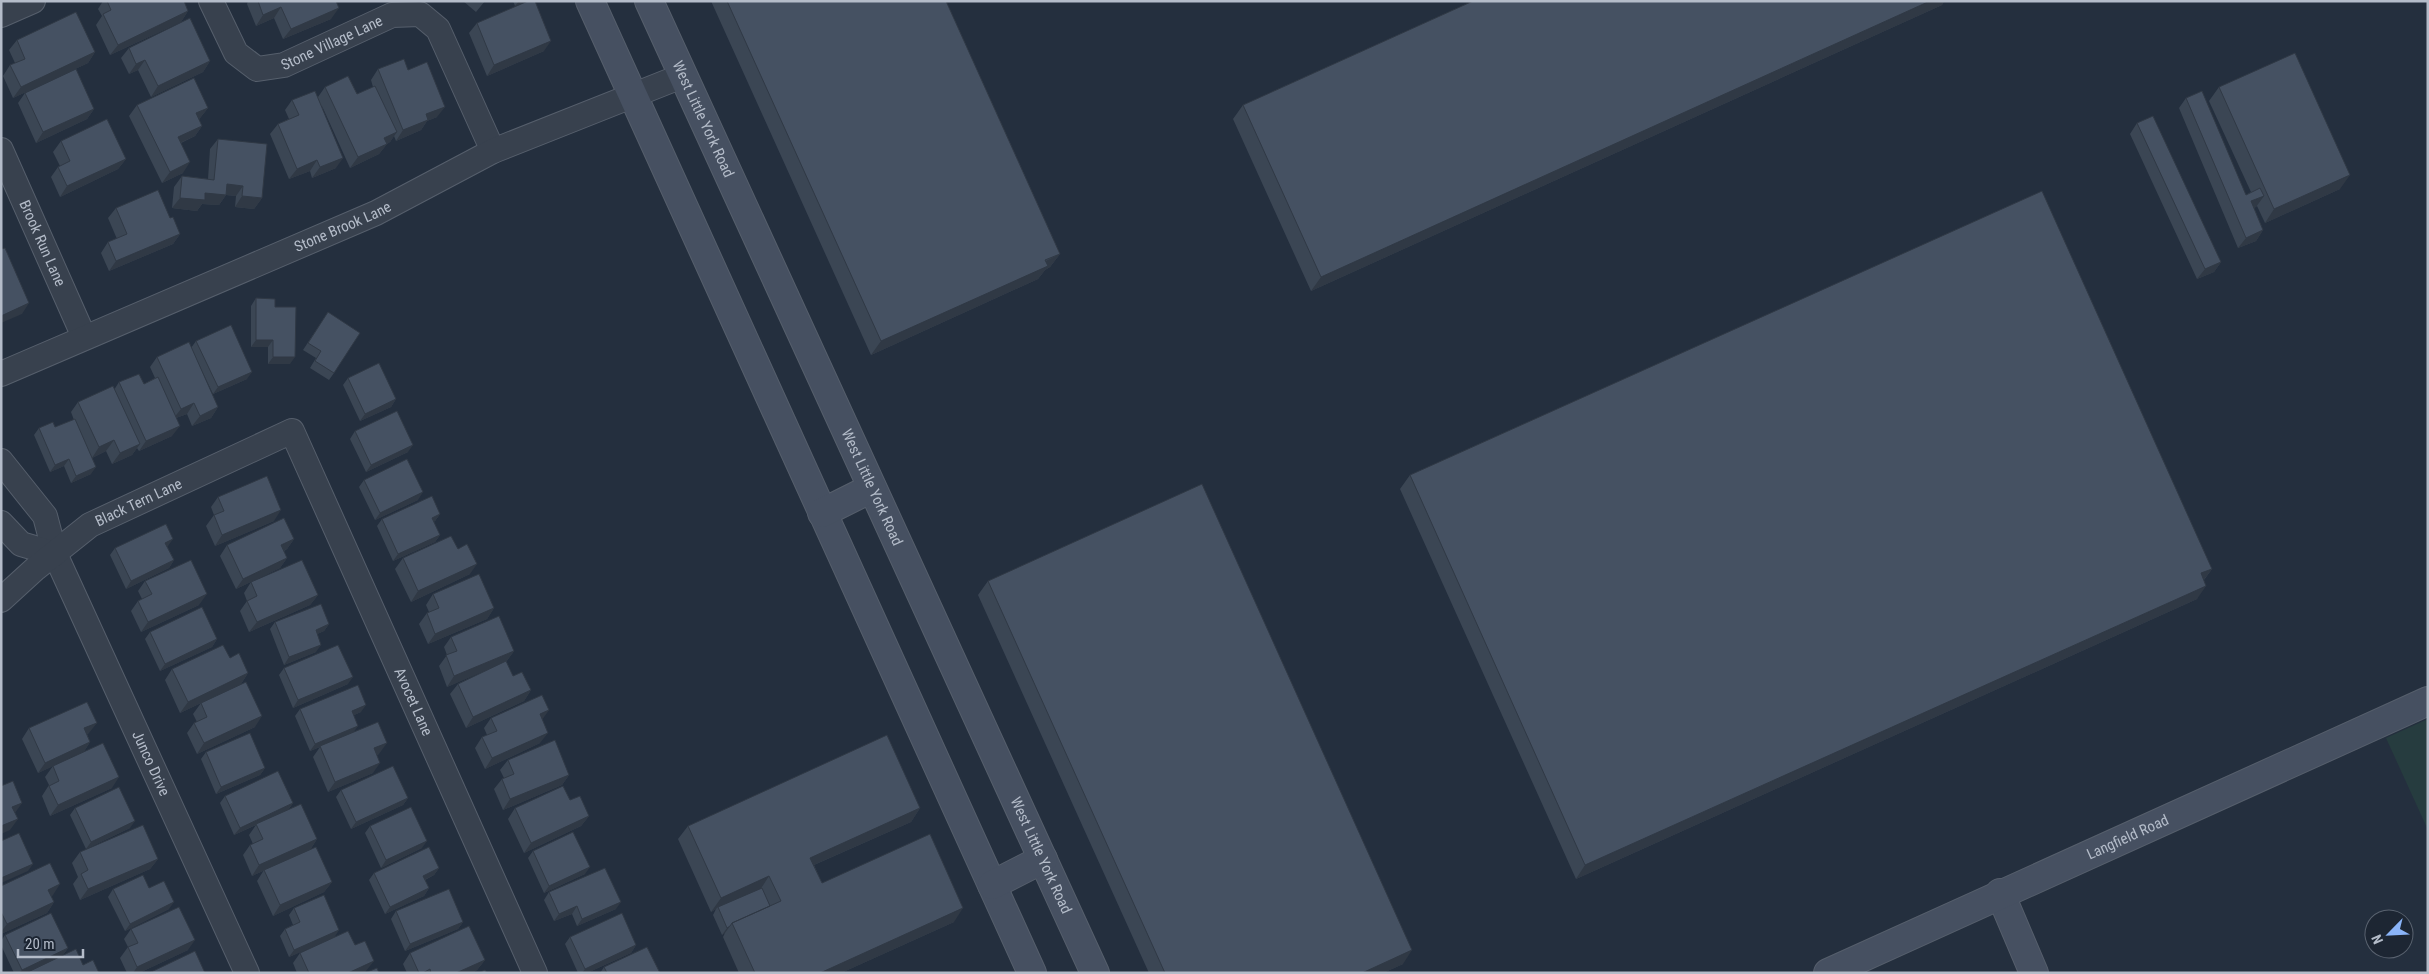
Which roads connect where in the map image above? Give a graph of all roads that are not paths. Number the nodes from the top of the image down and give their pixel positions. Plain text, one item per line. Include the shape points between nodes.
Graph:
1 (32, 1) edge
2 (212, 1) edge
3 (590, 1) edge
4 (649, 1) edge
5 (1, 15) edge
6 (682, 76) junction
7 (633, 95) junction
8 (1, 150) edge
9 (493, 151) junction
10 (84, 337) junction
11 (1, 374) edge
12 (292, 431) joint
13 (1, 461) edge
14 (872, 488) junction
15 (822, 513) junction
16 (1, 523) edge
17 (54, 554) junction
18 (1, 600) edge
19 (2428, 701) edge
20 (1043, 859) junction
21 (992, 885) junction
22 (2000, 893) junction
23 (248, 973) edge
24 (535, 973) edge
25 (1032, 973) edge
26 (1095, 973) edge
27 (1828, 973) edge
28 (2034, 973) edge

1 - 5 street
2 - 9 street, Stone Village Lane via 236,53 257,68 284,65 392,15 420,14 438,29
3 - 7 main road
4 - 6 main road, West Little York Road
6 - 7 street, Stone Brook Lane
6 - 14 main road, West Little York Road
7 - 9 street, Stone Brook Lane
7 - 15 main road
8 - 10 street, Brook Run Lane
9 - 10 street, Stone Brook Lane via 376,213
10 - 11 street, Stone Brook Lane
12 - 17 street, Black Tern Lane via 90,526
12 - 24 street, Avocet Lane
13 - 17 street, Junco Drive via 45,516
14 - 15 main road
14 - 20 main road, West Little York Road
15 - 21 main road
16 - 17 street via 21,544
17 - 18 street, Black Tern Lane
17 - 23 street, Junco Drive
19 - 22 main road, Langfield Road
20 - 21 main road
20 - 26 main road, West Little York Road
21 - 25 main road
22 - 27 main road, Langfield Road
22 - 28 main road

